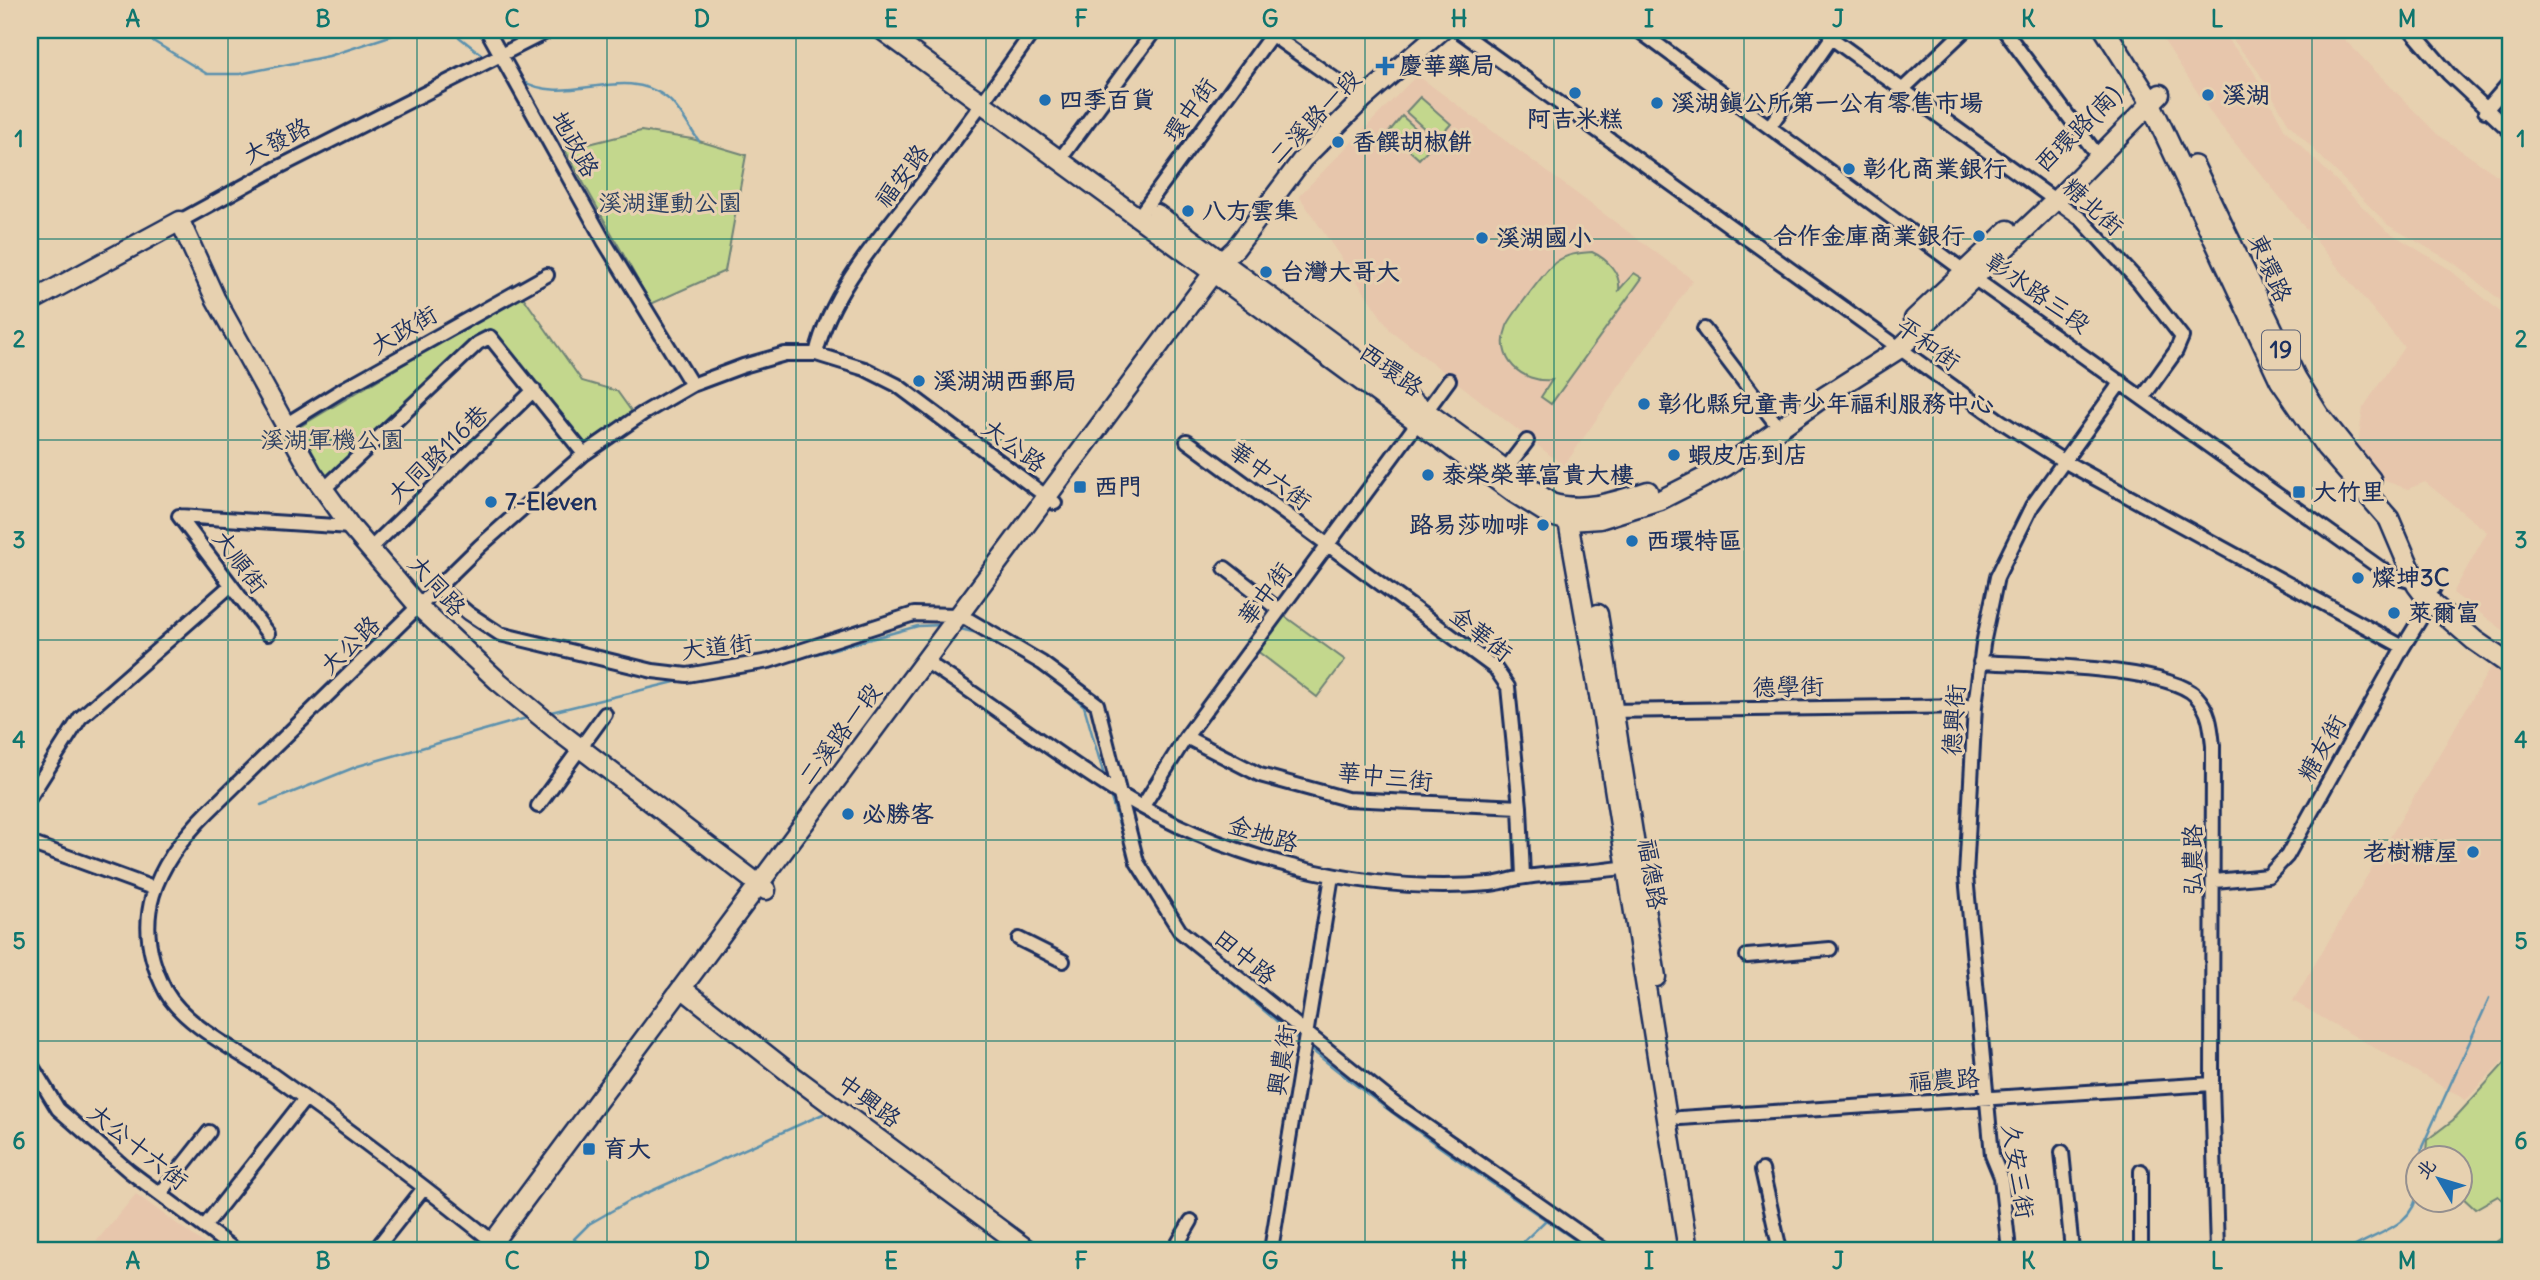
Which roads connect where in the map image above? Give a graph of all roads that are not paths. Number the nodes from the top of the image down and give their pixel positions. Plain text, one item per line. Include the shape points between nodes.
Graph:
1 (487, 30) edge
2 (550, 30) edge
3 (882, 30) edge
4 (1034, 30) edge
5 (1155, 30) edge
6 (1442, 30) edge
7 (1458, 30) edge
8 (1638, 30) edge
9 (1965, 30) edge
10 (2004, 30) edge
11 (2105, 30) edge
12 (2120, 30) edge
13 (2411, 30) edge
14 (1270, 31) edge
15 (903, 33) edge
16 (1833, 33) edge
17 (502, 54) junction
18 (2510, 82) edge
19 (1903, 89) junction
20 (988, 97) junction
21 (2153, 98) junction
22 (1363, 99) junction
23 (2485, 111) junction
24 (1770, 127) junction
25 (2510, 131) edge
26 (1064, 153) junction
27 (2095, 153) junction
28 (2052, 197) junction
29 (1142, 211) junction
30 (180, 221) junction
31 (1225, 265) junction
32 (547, 275) dead end
33 (1970, 275) junction
34 (30, 302) edge
35 (1704, 329) dead end
36 (1894, 346) junction
37 (816, 354) junction
38 (1449, 380) dead end
39 (2120, 382) junction
40 (692, 385) junction
41 (534, 390) junction
42 (2143, 397) junction
43 (1422, 416) junction
44 (1773, 420) junction
45 (285, 425) junction
46 (1187, 441) dead end
47 (1527, 441) dead end
48 (584, 454) junction
49 (2062, 460) junction
50 (1505, 470) junction
51 (323, 490) junction
52 (1051, 499) junction
53 (1573, 514) junction
54 (351, 527) junction
55 (1327, 546) junction
56 (371, 548) junction
57 (1225, 568) dead end
58 (230, 586) junction
59 (439, 588) junction
60 (2430, 592) junction
61 (420, 608) junction
62 (1279, 610) junction
63 (959, 624) junction
64 (268, 634) dead end
65 (2403, 647) junction
66 (2510, 650) edge
67 (1980, 662) junction
68 (929, 664) junction
69 (2510, 665) edge
70 (1975, 706) junction
71 (1609, 711) junction
72 (605, 714) dead end
73 (1186, 737) junction
74 (581, 749) junction
75 (1119, 793) junction
76 (30, 797) edge
77 (538, 806) dead end
78 (1143, 806) junction
79 (1520, 807) junction
80 (30, 843) edge
81 (1632, 866) junction
82 (1332, 876) junction
83 (1523, 877) junction
84 (2215, 881) junction
85 (153, 888) junction
86 (762, 888) junction
87 (1019, 939) dead end
88 (1830, 949) dead end
89 (1747, 956) dead end
90 (1063, 961) dead end
91 (687, 992) junction
92 (1307, 1034) junction
93 (30, 1063) edge
94 (2212, 1084) junction
95 (1986, 1098) junction
96 (304, 1100) junction
97 (1680, 1118) junction
98 (209, 1132) dead end
99 (2062, 1152) dead end
100 (1762, 1170) dead end
101 (2141, 1171) dead end
102 (424, 1188) junction
103 (160, 1194) junction
104 (1191, 1221) dead end
105 (204, 1227) junction
106 (496, 1248) edge
107 (235, 1250) edge
108 (375, 1250) edge
109 (1028, 1250) edge
110 (1174, 1250) edge
111 (1271, 1250) edge
112 (1604, 1250) edge
113 (1688, 1250) edge
114 (1697, 1250) edge
115 (1780, 1250) edge
116 (2009, 1250) edge
117 (2072, 1250) edge
118 (2141, 1250) edge
119 (2217, 1250) edge

1 - 17 street, 地政路
2 - 17 street, 大發路
3 - 15 street, 西環路
4 - 20 street, 福安路
5 - 26 street
6 - 22 street, 二溪路一段
7 - 36 street, 平和街
8 - 24 street, 彰水路三段
9 - 19 street
10 - 27 street
11 - 21 main road, 東環路 / 19
12 - 21 main road, 東環路 / 19
13 - 23 street
14 - 22 street
14 - 29 street, 環中街
15 - 20 street, 西環路
16 - 19 street, 糖北街
16 - 24 street
17 - 30 street, 大發路
17 - 40 street, 地政路 via 604,241
18 - 23 street
19 - 28 street, 糖北街
20 - 26 street, 西環路
20 - 37 street, 福安路 via 852,279 821,331
21 - 27 street, 西環路(南)
21 - 60 main road, 東環路 / 19 via 2280,380 2326,447 2389,519
22 - 31 street, 二溪路一段 via 1302,160
23 - 25 street
24 - 33 street, 彰水路三段
26 - 29 street, 西環路
27 - 28 street, 西環路(南)
28 - 33 street, 西環路(南)
28 - 42 street, 糖北街 via 2081,219 2140,282 2182,337
29 - 31 street, 西環路
30 - 34 street, 大發路
30 - 45 street, 大同路 via 215,298
31 - 43 street, 西環路
31 - 52 street, 二溪路一段
32 - 45 street, 大政街
33 - 36 street, 西環路(南)
33 - 39 street, 彰水路三段
35 - 44 street
36 - 44 street, 西環路
36 - 49 street, 平和街
36 - 53 street via 1725,467 1660,500 1600,519
37 - 40 street, 大公路 via 785,354
37 - 52 street, 大公路 via 850,362 897,385
38 - 43 street, 華中街
39 - 42 street, 彰水路三段
39 - 49 street, 德興街
40 - 48 street, 大公路
41 - 48 street
41 - 51 street via 490,337 478,343
41 - 56 street, 大同路116巷
42 - 60 street, 彰水路三段 via 2380,568
43 - 50 street, 西環路
43 - 53 street, 西環路 via 1535,507
43 - 55 street, 華中街
44 - 53 street, 西環路 via 1721,456 1659,488
45 - 51 street, 大同路
46 - 55 street, 華中六街
47 - 50 street
48 - 59 street, 大公路
49 - 65 street, 平和街
49 - 67 street, 德興街 via 2032,506 1997,577
50 - 53 street, 西環路
51 - 54 street, 大同路
52 - 63 street, 二溪路一段
53 - 71 street, 福德路
54 - 56 street, 大同路
54 - 58 street, 大順街 via 178,516
55 - 62 street, 華中街
55 - 79 street, 金華街 via 1503,676 1508,687
56 - 61 street, 大同路
57 - 62 street
58 - 64 street, 大順街
58 - 76 street via 80,718
59 - 61 street, 大公路
59 - 63 street, 大道街 via 500,634 687,675 769,662 914,614
60 - 65 street, 糖友街
60 - 66 main road, 19
60 - 69 main road, 彰水路三段 / 19 via 2474,640
61 - 74 street, 大同路
61 - 85 street, 大公路 via 189,831
62 - 73 street, 華中街
63 - 68 street, 二溪路一段
63 - 75 street, 田中路 via 1042,663 1097,704
65 - 84 street, 糖友街 via 2287,856 2268,876
67 - 70 street, 德興街
67 - 84 street, 弘農路 via 2133,674 2168,680 2195,695 2209,716 2213,746
68 - 75 street, 金地路
68 - 86 street, 二溪路一段
70 - 71 street, 德學街
70 - 95 street, 德興街 via 1966,876
71 - 81 street, 福德路
72 - 74 street
73 - 78 street, 華中街
73 - 79 street, 華中三街 via 1260,775 1347,799
74 - 77 street
74 - 86 street, 大同路
75 - 78 street, 金地路
75 - 92 street, 田中路 via 1137,862 1180,931
78 - 82 street, 金地路 via 1251,855
79 - 83 street
80 - 85 street
81 - 83 street, 金地路
81 - 97 street, 福德路
81 - 113 street, 福德路
82 - 83 street, 金地路 via 1444,886 1493,884
82 - 92 street, 興農街
84 - 94 street, 弘農路
85 - 96 street, 大公路 via 149,940 167,993 179,1010
86 - 91 street, 二溪路一段
87 - 90 street
88 - 89 street
91 - 106 street, 二溪路一段
91 - 109 street, 中興路
92 - 111 street, 興農街
92 - 112 street, 田中路 via 1461,1153
93 - 103 street, 大公十六街 via 58,1109
94 - 95 street, 福農路
94 - 119 street, 弘農路
95 - 97 street, 福農路
95 - 116 street, 久安三街
96 - 102 street, 大公路
96 - 105 street
97 - 114 street, 福德路
98 - 103 street
99 - 117 street
100 - 115 street
101 - 118 street
102 - 106 street, 大公路
102 - 108 street
103 - 105 street, 大公十六街
104 - 110 street
105 - 107 street, 大公十六街

